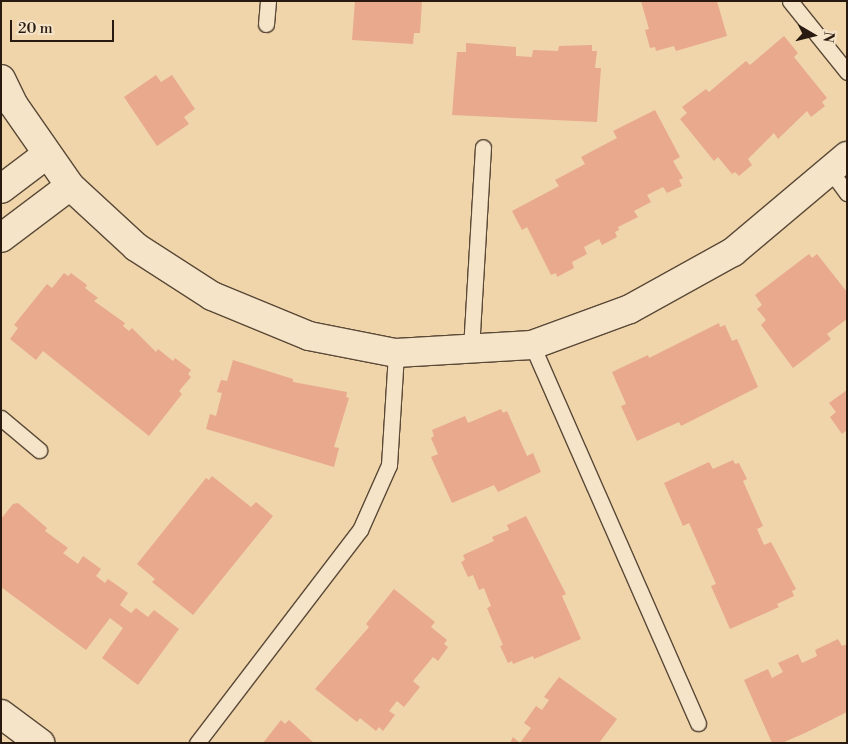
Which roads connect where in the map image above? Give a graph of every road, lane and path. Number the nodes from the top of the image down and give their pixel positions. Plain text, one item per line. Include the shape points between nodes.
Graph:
1 (268, 1) edge
2 (790, 1) edge
3 (266, 24) dead end
4 (847, 72) edge
5 (1, 79) edge
6 (483, 147) dead end
7 (46, 155) junction
8 (838, 163) edge
9 (70, 186) junction
10 (1, 189) edge
11 (847, 193) edge
12 (1, 238) edge
13 (532, 345) junction
14 (471, 349) junction
15 (396, 353) junction
16 (1, 418) edge
17 (39, 450) dead end
18 (1, 714) edge
19 (698, 723) dead end
20 (40, 743) edge
21 (197, 743) edge

1 - 3 lane
2 - 4 lane
5 - 7 street
6 - 14 lane
7 - 9 street
7 - 10 street
8 - 11 lane
8 - 13 street via 733,252 630,309
9 - 12 street
9 - 15 street via 136,247 212,296 309,336
13 - 14 street
13 - 19 lane
14 - 15 street
15 - 21 lane via 389,464 360,530
16 - 17 lane
18 - 20 street

